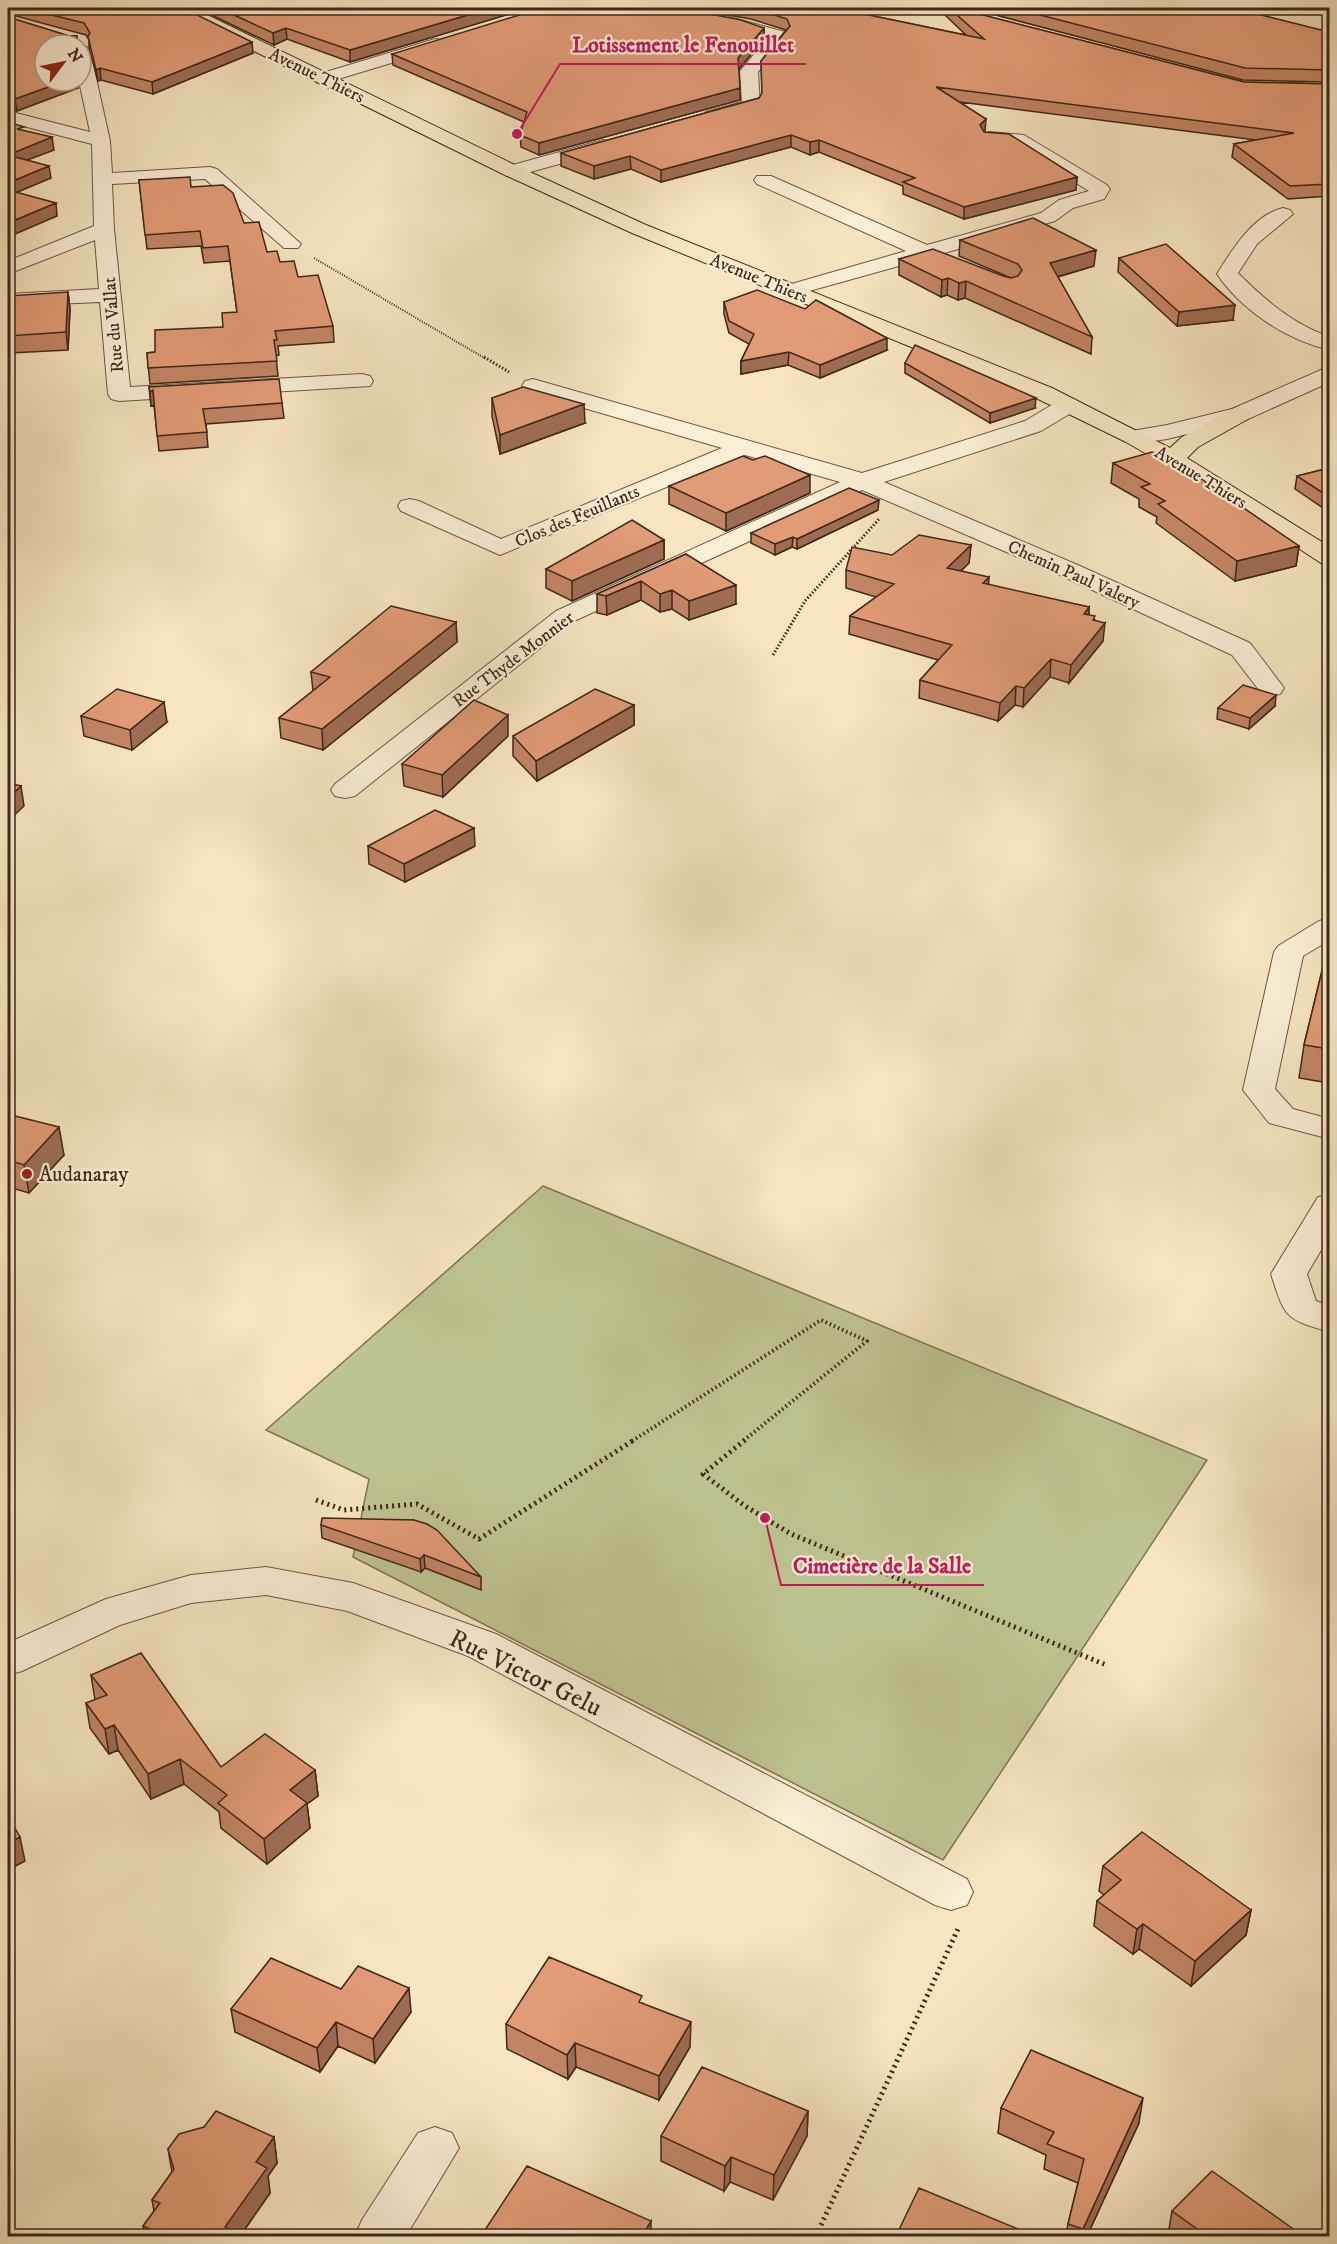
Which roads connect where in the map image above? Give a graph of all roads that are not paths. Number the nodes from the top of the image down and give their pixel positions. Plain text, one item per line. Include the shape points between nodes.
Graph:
1 (182, 8) edge
2 (704, 16) edge
3 (449, 39) edge
4 (325, 78) junction
5 (88, 93) edge
6 (8, 117) edge
7 (694, 121) edge
8 (990, 138) edge
9 (101, 141) junction
10 (615, 143) edge
11 (512, 171) junction
12 (102, 179) junction
13 (764, 180) dead end
14 (1283, 214) dead end
15 (104, 229) junction
16 (291, 244) road end
17 (925, 252) junction
18 (959, 265) edge
19 (8, 268) edge
20 (788, 291) junction
21 (110, 295) junction
22 (8, 300) edge
23 (1329, 344) edge
24 (1329, 373) edge
25 (362, 381) dead end
26 (533, 386) road end
27 (1068, 405) junction
28 (1240, 414) junction
29 (1134, 437) junction
30 (746, 446) junction
31 (1172, 459) junction
32 (862, 481) junction
33 (410, 506) dead end
34 (1329, 558) edge
35 (1270, 688) dead end
36 (345, 790) dead end
37 (1329, 927) edge
38 (1329, 1129) edge
39 (1329, 1205) edge
40 (1329, 1320) edge
41 (8, 1660) edge
42 (951, 1892) road end
43 (435, 2148) dead end
44 (379, 2236) edge

1 - 4 main road, Avenue Thiers
2 - 7 street via 779,36 749,71 751,105
3 - 4 street
4 - 11 main road, Avenue Thiers
5 - 9 street, Rue du Vallat
6 - 9 street
8 - 17 street via 1017,139 1100,189 1097,195 1066,204 1048,217
9 - 12 street, Rue du Vallat
10 - 11 street
11 - 20 main road, Avenue Thiers via 639,230
12 - 15 street, Rue du Vallat
12 - 16 street via 210,173
13 - 17 street
14 - 23 street via 1249,240 1227,274 1266,313 1308,338
15 - 19 street
15 - 21 street, Rue du Vallat
17 - 18 street
17 - 20 street
20 - 27 main road, Avenue Thiers
21 - 22 street
21 - 25 street, Rue du Vallat via 119,393
24 - 28 street
26 - 30 street
27 - 29 main road, Avenue Thiers
27 - 32 street via 1033,426
28 - 29 street
28 - 31 main road via 1190,442
29 - 31 main road, Avenue Thiers
30 - 32 street
30 - 33 street, Clos des Feuillants via 500,548
31 - 34 main road, Avenue Thiers
32 - 35 street, Chemin Paul Valery via 1241,649
32 - 36 street, Rue Thyde Monnier via 565,616
37 - 38 street via 1289,952 1259,1090 1281,1116
39 - 40 street via 1289,1274 1300,1308
41 - 42 street, Rue Victor Gelu via 106,1614 191,1590 266,1581 353,1598 482,1645
43 - 44 street

